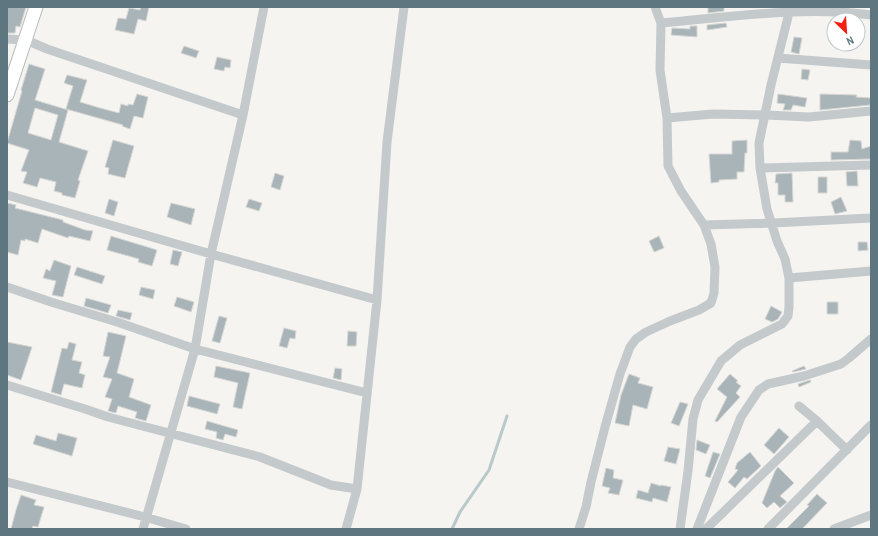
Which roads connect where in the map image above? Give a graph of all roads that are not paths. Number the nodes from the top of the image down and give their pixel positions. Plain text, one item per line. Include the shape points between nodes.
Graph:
1 (36, 7) edge
2 (264, 7) edge
3 (404, 7) edge
4 (655, 7) edge
5 (791, 10) edge
6 (871, 15) edge
7 (661, 23) junction
8 (7, 39) edge
9 (26, 40) junction
10 (778, 58) junction
11 (871, 65) edge
12 (7, 95) edge
13 (871, 110) edge
14 (243, 115) junction
15 (766, 115) junction
16 (667, 118) junction
17 (871, 165) edge
18 (760, 168) junction
19 (7, 195) edge
20 (871, 218) edge
21 (773, 223) junction
22 (704, 225) junction
23 (211, 254) junction
24 (871, 271) edge
25 (789, 278) junction
26 (7, 287) edge
27 (377, 300) junction
28 (871, 339) edge
29 (195, 349) junction
30 (7, 385) edge
31 (367, 393) junction
32 (799, 406) dead end
33 (817, 421) junction
34 (871, 425) edge
35 (170, 435) junction
36 (847, 450) junction
37 (7, 482) edge
38 (357, 489) junction
39 (871, 514) edge
40 (145, 517) junction
41 (143, 529) edge
42 (186, 529) edge
43 (346, 529) edge
44 (579, 529) edge
45 (680, 529) edge
46 (697, 529) edge
47 (706, 529) edge
48 (768, 529) edge
49 (834, 529) edge

1 - 9 street
2 - 14 street
3 - 27 street via 387,142
4 - 7 street
5 - 6 street
5 - 7 street
5 - 10 street
7 - 16 street via 660,70
8 - 9 street
9 - 12 street
9 - 14 street via 47,50
10 - 11 street
10 - 15 street
13 - 15 street via 809,117
14 - 23 street
15 - 16 street via 713,114
15 - 18 street via 759,144
16 - 22 street via 668,166
17 - 18 street
18 - 21 street via 767,208
19 - 23 street
20 - 21 street
21 - 22 street
21 - 25 street
22 - 44 street via 715,267 711,303 646,332 630,347 605,427
23 - 27 street
23 - 29 street
24 - 25 street
25 - 45 street via 788,316 782,324 740,345 721,361 698,400 693,419
26 - 29 street
27 - 31 street
28 - 46 street via 841,364 768,384 759,390 741,417
29 - 31 street
29 - 35 street
30 - 35 street
31 - 38 street
32 - 33 street
33 - 36 street
33 - 47 street
34 - 36 street
35 - 38 street via 260,457 331,484
35 - 40 street
36 - 48 street
37 - 40 street
38 - 43 street
39 - 49 street
40 - 41 street
40 - 42 street

